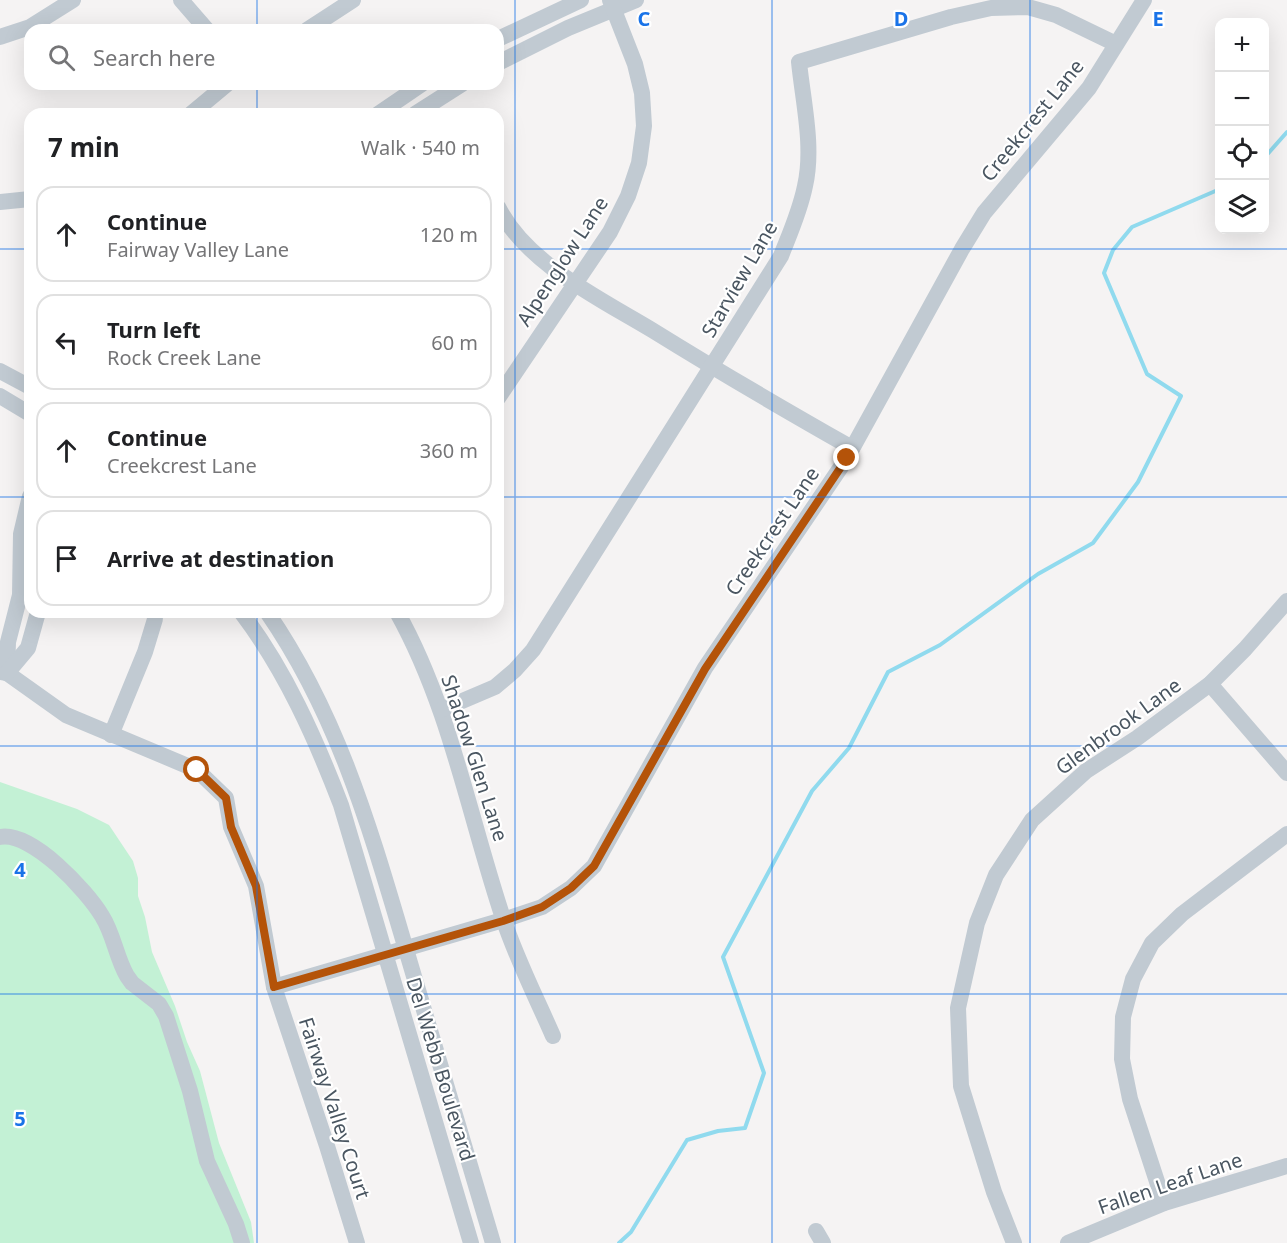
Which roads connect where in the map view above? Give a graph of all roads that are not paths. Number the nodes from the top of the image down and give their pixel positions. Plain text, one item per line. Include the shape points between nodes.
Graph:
1 (73, 0) edge
2 (182, 0) edge
3 (353, 0) edge
4 (581, 0) edge
5 (636, 0) edge
6 (1144, 0) edge
7 (612, 4) edge
8 (35, 24) edge
9 (202, 24) edge
10 (316, 24) edge
11 (24, 29) edge
12 (504, 36) edge
13 (0, 37) edge
14 (1116, 44) junction
15 (504, 60) edge
16 (220, 90) edge
17 (413, 90) edge
18 (453, 90) edge
19 (198, 108) edge
20 (387, 108) edge
21 (424, 108) edge
22 (0, 202) edge
23 (24, 203) edge
24 (504, 218) edge
25 (575, 283) junction
26 (712, 367) junction
27 (0, 371) edge
28 (24, 384) edge
29 (504, 389) edge
30 (0, 396) edge
31 (24, 410) edge
32 (852, 448) junction
33 (24, 521) edge
34 (1287, 601) edge
35 (36, 618) edge
36 (245, 618) edge
37 (271, 618) edge
38 (400, 618) edge
39 (155, 619) dead end
40 (3, 672) edge
41 (1210, 684) junction
42 (441, 710) junction
43 (111, 735) junction
44 (1287, 773) edge
45 (1287, 834) edge
46 (0, 837) edge
47 (503, 921) junction
48 (395, 951) junction
49 (274, 987) junction
50 (553, 1036) dead end
51 (1287, 1166) edge
52 (1164, 1203) junction
53 (242, 1243) edge
54 (357, 1243) edge
55 (471, 1243) edge
56 (493, 1243) edge
57 (1014, 1243) edge
58 (1068, 1243) edge

1 - 8 street
2 - 9 street
3 - 10 street
4 - 12 street
5 - 7 street
6 - 14 street, Creekcrest Lane
7 - 15 street
7 - 25 street, Alpenglow Lane via 635,64 644,126 639,163 628,196 610,232
11 - 13 street
14 - 26 street, Starview Lane via 1056,15 1028,7 991,8 799,62 808,148 806,184 796,220 781,256
14 - 32 street, Creekcrest Lane via 1089,88 984,213
16 - 19 street
17 - 20 street
18 - 21 street
22 - 23 street
24 - 25 street via 526,246
25 - 26 street
25 - 29 street, Alpenglow Lane
26 - 32 street
26 - 42 street, Starview Lane via 533,650 495,687
27 - 28 street
30 - 31 street
32 - 47 street, Creekcrest Lane via 705,669 594,866 571,888 542,907
33 - 40 street via 20,595
34 - 41 street, Glenbrook Lane
35 - 40 street via 28,648
36 - 48 street, Del Webb Boulevard via 283,677 319,748
37 - 48 street, Del Webb Boulevard via 314,687 338,740 375,844
38 - 42 street, Shadow Glen Lane
39 - 43 street
40 - 43 street, Fairway Valley Court via 66,715
41 - 44 street
41 - 57 street, Glenbrook Lane via 1086,771 1032,820 996,875 977,923 958,1008 961,1086
42 - 47 street, Shadow Glen Lane
43 - 49 street, Fairway Valley Court via 197,770 226,798 231,827 256,886
45 - 52 street via 1182,914 1152,943 1133,979 1123,1017 1122,1059 1130,1098
46 - 53 street via 15,837 68,872 102,915 127,976 162,1009 190,1091 207,1161
47 - 48 street, Creekcrest Lane
47 - 50 street, Shadow Glen Lane
48 - 49 street, Creekcrest Lane
48 - 55 street, Del Webb Boulevard
48 - 56 street, Del Webb Boulevard
49 - 54 street, Fairway Valley Court
51 - 52 street, Fallen Leaf Lane
52 - 58 street, Fallen Leaf Lane

